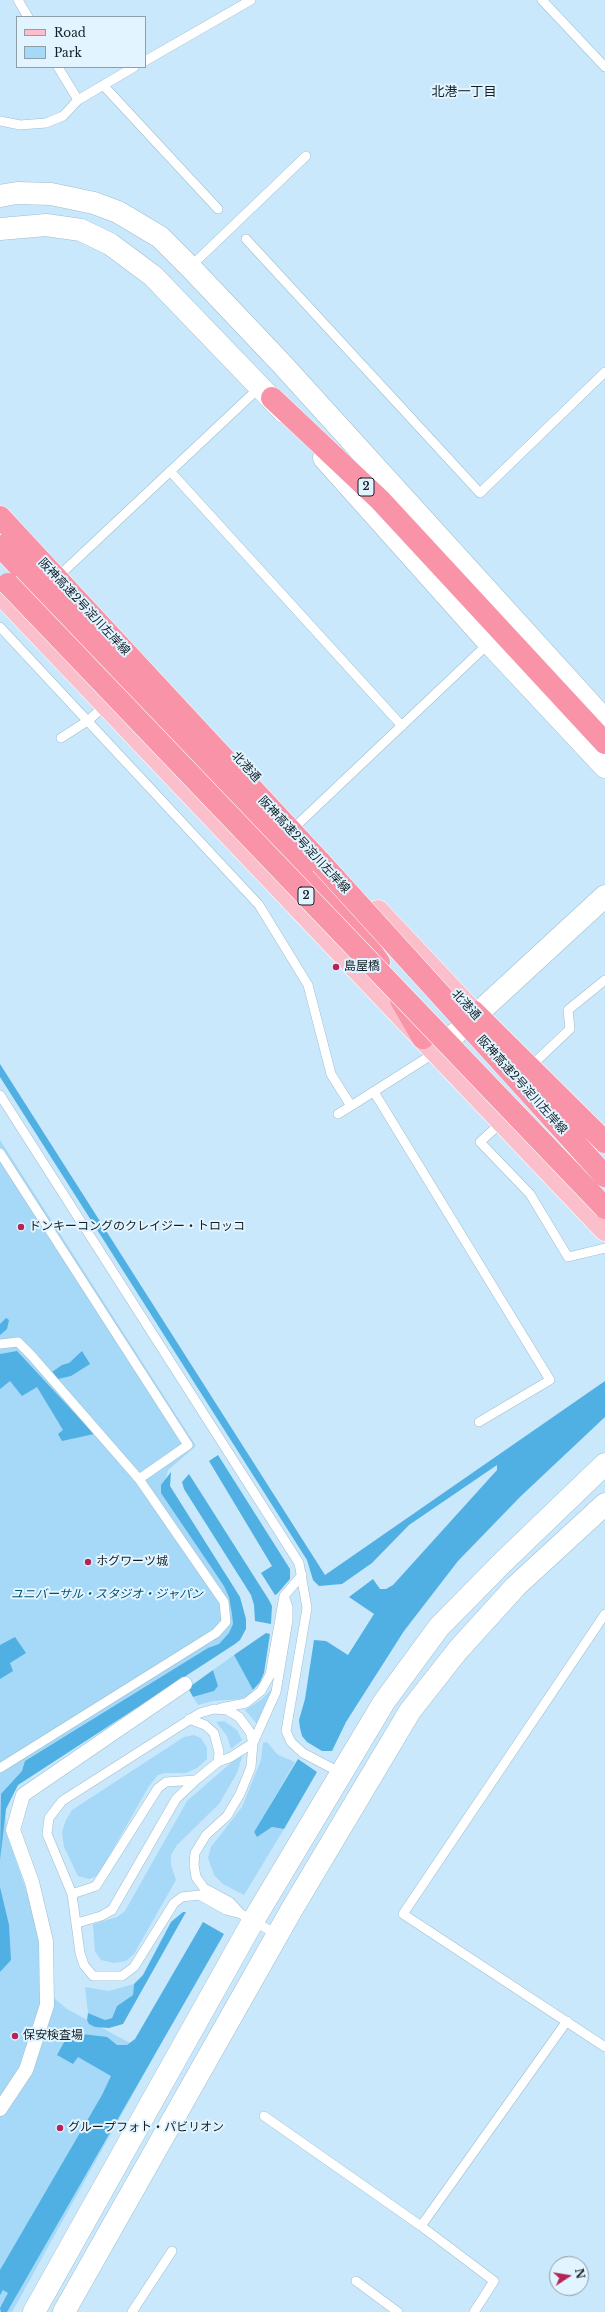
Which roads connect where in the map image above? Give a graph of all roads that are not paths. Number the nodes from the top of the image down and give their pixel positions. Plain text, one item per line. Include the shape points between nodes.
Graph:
1 (18, 0) edge
2 (251, 0) edge
3 (542, 0) edge
4 (27, 16) edge
5 (146, 60) edge
6 (605, 67) edge
7 (59, 68) edge
8 (132, 68) edge
9 (103, 85) junction
10 (78, 100) junction
11 (0, 121) edge
12 (306, 156) dead end
13 (0, 196) edge
14 (218, 209) dead end
15 (0, 229) edge
16 (246, 239) dead end
17 (190, 267) junction
18 (605, 372) edge
19 (266, 392) junction
20 (170, 471) junction
21 (0, 507) edge
22 (0, 513) edge
23 (0, 517) edge
24 (0, 546) edge
25 (39, 558) junction
26 (64, 571) junction
27 (0, 576) edge
28 (0, 593) edge
29 (0, 627) edge
30 (489, 643) junction
31 (105, 705) junction
32 (88, 720) junction
33 (605, 720) edge
34 (402, 726) junction
35 (61, 738) dead end
36 (605, 743) edge
37 (605, 767) edge
38 (298, 824) junction
39 (317, 871) junction
40 (605, 896) edge
41 (605, 980) edge
42 (476, 1015) junction
43 (430, 1045) junction
44 (528, 1069) junction
45 (374, 1092) junction
46 (0, 1095) edge
47 (351, 1106) junction
48 (338, 1114) dead end
49 (503, 1121) junction
50 (605, 1142) edge
51 (605, 1151) edge
52 (0, 1154) edge
53 (605, 1176) edge
54 (605, 1208) edge
55 (605, 1230) edge
56 (605, 1248) edge
57 (0, 1344) edge
58 (479, 1422) dead end
59 (605, 1464) edge
60 (139, 1479) junction
61 (605, 1504) edge
62 (302, 1575) junction
63 (284, 1596) junction
64 (605, 1614) edge
65 (185, 1684) dead end
66 (214, 1710) junction
67 (190, 1719) junction
68 (253, 1743) junction
69 (218, 1762) junction
70 (0, 1768) edge
71 (341, 1773) junction
72 (196, 1780) junction
73 (72, 1894) junction
74 (247, 1918) junction
75 (77, 1923) junction
76 (278, 1935) junction
77 (567, 2021) junction
78 (605, 2047) edge
79 (0, 2110) edge
80 (264, 2116) dead end
81 (421, 2226) junction
82 (172, 2251) dead end
83 (356, 2281) dead end
84 (34, 2312) edge
85 (64, 2312) edge
86 (132, 2312) edge
87 (398, 2312) edge
88 (474, 2312) edge

1 - 4 lane
2 - 5 lane
3 - 6 lane
7 - 10 lane
8 - 9 lane
9 - 10 lane
9 - 14 lane
10 - 11 lane via 63,116 46,123 20,125
12 - 17 lane
13 - 17 street via 17,193 51,194 94,203 142,225 160,238
15 - 19 street via 46,225 81,230 110,244 153,276
16 - 18 lane via 480,493
17 - 33 street via 281,363
19 - 20 lane
19 - 30 street
19 - 36 highway, 2 via 380,500
20 - 26 lane
20 - 34 lane
21 - 26 main road, 北港通
22 - 25 highway
23 - 25 highway, 阪神高速2号淀川左岸線
24 - 39 highway
25 - 39 highway, 阪神高速2号淀川左岸線
26 - 38 main road, 北港通
27 - 54 highway, 阪神高速2号淀川左岸線 / 2, bridge
28 - 31 main road
29 - 32 lane
30 - 34 lane
30 - 37 street
31 - 32 lane
31 - 43 main road
32 - 35 lane
32 - 47 lane via 259,905 308,985 331,1074
34 - 38 lane
38 - 42 main road, 北港通
39 - 43 highway
39 - 50 highway, bridge
39 - 53 highway, 阪神高速2号淀川左岸線, bridge
40 - 42 street
41 - 44 lane via 568,1010 570,1029
42 - 43 street
42 - 44 main road, 北港通
43 - 45 lane
43 - 49 main road
44 - 51 main road, 北港通
45 - 47 lane
45 - 58 lane via 550,1380
46 - 62 lane via 299,1564
47 - 48 lane
49 - 55 main road
49 - 56 lane via 480,1142 530,1194 568,1257
52 - 60 lane via 188,1445
57 - 60 lane via 18,1342 32,1355
59 - 71 street via 546,1519 439,1627 384,1702
60 - 70 lane via 224,1602 226,1622 216,1633
61 - 76 street via 516,1586 458,1650 410,1711
62 - 63 lane
62 - 71 lane via 307,1608 286,1731 291,1742 303,1753
63 - 66 lane via 270,1675 261,1691 246,1702
63 - 68 lane via 288,1607 288,1620 276,1692
64 - 77 lane via 403,1914
65 - 79 street via 23,1795 13,1830 32,1882 46,1940 46,2005 26,2070
66 - 67 lane via 200,1713
66 - 68 lane via 227,1710 239,1717 250,1732
67 - 69 lane via 206,1724 214,1733 219,1752
67 - 73 lane via 62,1801 49,1818 47,1834
68 - 69 lane
68 - 74 lane via 251,1766 240,1794 226,1816 206,1835 195,1854 194,1865 196,1877 204,1888 230,1902
69 - 72 lane
71 - 74 street
72 - 73 lane via 166,1782 158,1788 96,1886
72 - 75 lane via 176,1799 112,1910
73 - 75 lane
74 - 75 lane via 199,1895 182,1897 174,1903 134,1967 122,1976 107,1977 93,1976 84,1965
74 - 76 lane
74 - 84 street
76 - 85 street
77 - 78 lane
77 - 81 lane
80 - 81 lane
81 - 88 lane via 494,2281
82 - 86 lane
83 - 87 lane

